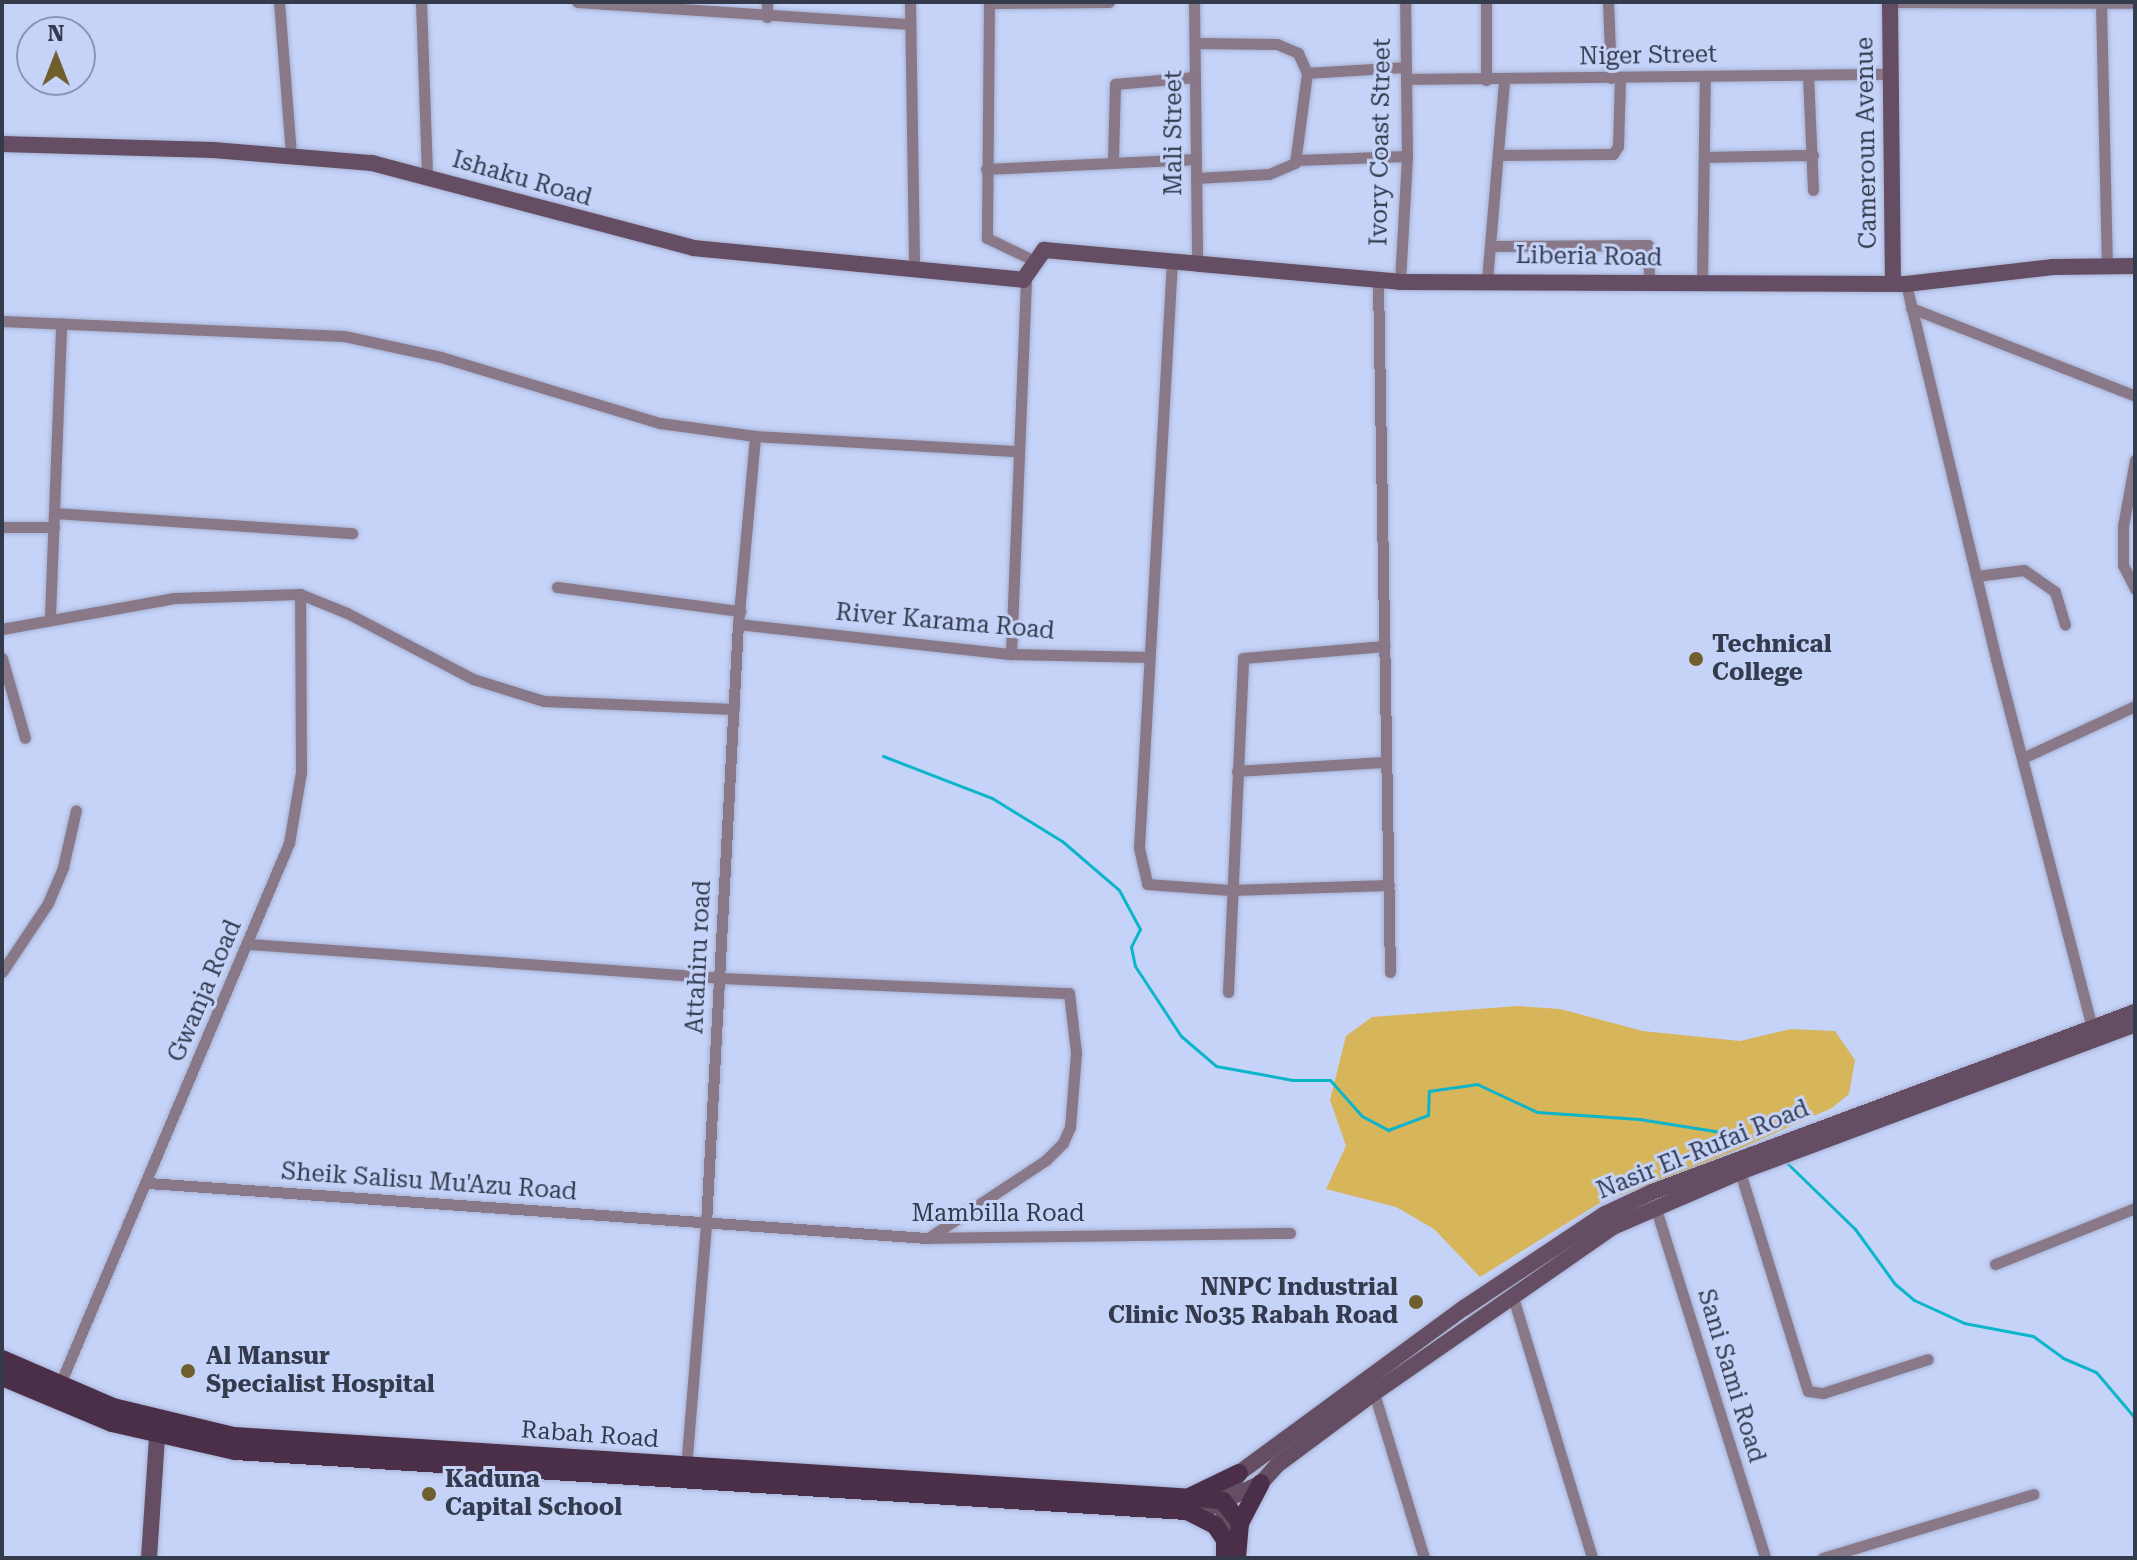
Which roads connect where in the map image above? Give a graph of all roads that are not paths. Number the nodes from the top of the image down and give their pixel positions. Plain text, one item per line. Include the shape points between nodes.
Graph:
1 (279, 2) edge
2 (421, 2) edge
3 (577, 2) edge
4 (767, 2) edge
5 (910, 2) edge
6 (1071, 2) edge
7 (1109, 2) edge
8 (1194, 2) edge
9 (1405, 2) edge
10 (1486, 2) edge
11 (1608, 2) edge
12 (1890, 2) edge
13 (989, 3) edge
14 (2135, 3) edge
15 (606, 4) edge
16 (2101, 4) junction
17 (661, 7) edge
18 (767, 17) junction
19 (910, 24) junction
20 (1196, 43) junction
21 (1307, 73) junction
22 (1406, 73) junction
23 (1890, 74) junction
24 (1808, 75) junction
25 (1705, 76) junction
26 (1195, 77) junction
27 (1615, 78) junction
28 (1486, 80) junction
29 (1504, 81) junction
30 (2, 144) edge
31 (1498, 155) junction
32 (1813, 155) junction
33 (291, 156) junction
34 (1407, 156) junction
35 (1704, 157) junction
36 (1196, 159) junction
37 (1113, 160) junction
38 (1297, 160) junction
39 (986, 169) junction
40 (427, 176) junction
41 (1196, 178) junction
42 (1813, 190) dead end
43 (1490, 246) junction
44 (1038, 255) junction
45 (1172, 261) junction
46 (1197, 263) junction
47 (2107, 265) junction
48 (2135, 266) edge
49 (914, 269) junction
50 (1026, 277) junction
51 (1378, 280) junction
52 (1487, 280) junction
53 (1400, 282) junction
54 (1649, 282) junction
55 (1702, 282) junction
56 (1900, 284) junction
57 (1911, 308) junction
58 (2, 321) edge
59 (61, 323) junction
60 (2135, 396) edge
61 (755, 436) junction
62 (1017, 451) junction
63 (2135, 460) edge
64 (55, 513) junction
65 (2, 527) edge
66 (54, 527) junction
67 (352, 533) dead end
68 (1976, 576) junction
69 (2133, 584) edge
70 (557, 587) dead end
71 (300, 594) junction
72 (740, 611) junction
73 (50, 616) junction
74 (738, 624) junction
75 (2065, 624) dead end
76 (2, 629) edge
77 (1384, 646) junction
78 (1011, 654) junction
79 (1149, 657) junction
80 (2, 658) edge
81 (2135, 706) edge
82 (734, 709) junction
83 (25, 738) dead end
84 (2025, 757) junction
85 (1386, 762) junction
86 (1237, 771) junction
87 (76, 810) dead end
88 (1389, 885) junction
89 (1230, 890) junction
90 (248, 944) junction
91 (2, 972) edge
92 (1390, 972) dead end
93 (721, 978) junction
94 (1228, 992) dead end
95 (2135, 1012) edge
96 (2135, 1024) edge
97 (2092, 1028) junction
98 (1849, 1125) junction
99 (1740, 1172) junction
100 (148, 1183) junction
101 (1655, 1206) junction
102 (2135, 1208) edge
103 (706, 1224) junction
104 (1290, 1233) dead end
105 (927, 1238) junction
106 (1995, 1264) dead end
107 (1512, 1293) junction
108 (2, 1359) edge
109 (1928, 1359) dead end
110 (2, 1377) edge
111 (60, 1384) junction
112 (1374, 1393) junction
113 (157, 1437) junction
114 (686, 1473) junction
115 (1239, 1473) junction
116 (1261, 1483) junction
117 (2033, 1494) dead end
118 (1223, 1501) junction
119 (1188, 1504) junction
120 (1240, 1523) junction
121 (1225, 1549) edge
122 (149, 1558) edge
123 (1237, 1558) edge
124 (1424, 1558) edge
125 (1592, 1558) edge
126 (1765, 1558) edge
127 (1823, 1558) edge

1 - 33 street
2 - 40 street
3 - 15 street
4 - 18 street
5 - 19 street
6 - 7 street
6 - 13 street
8 - 20 street, Mali Street
9 - 22 street, Ivory Coast Street
10 - 28 street
11 - 27 street
12 - 16 street
12 - 23 street, Cameroun Avenue
13 - 39 street
14 - 16 street
15 - 17 street
16 - 47 street
17 - 18 street
18 - 19 street
19 - 49 street
20 - 21 street via 1277,44 1298,53
20 - 26 street, Mali Street
21 - 22 street, Niger Street
21 - 38 street
22 - 28 street, Niger Street
22 - 34 street, Ivory Coast Street
23 - 24 street, Niger Street
23 - 56 street, Cameroun Avenue
24 - 25 street, Niger Street
24 - 32 street
25 - 27 street, Niger Street
25 - 35 street
26 - 36 street, Mali Street
26 - 37 street via 1115,84
27 - 29 street, Niger Street
27 - 31 street via 1618,146 1613,154
28 - 29 street, Niger Street
29 - 31 street
30 - 33 street, Ishaku Road
31 - 43 street
32 - 35 street
32 - 42 street
33 - 40 street, Ishaku Road via 372,163
34 - 38 street
34 - 53 street, Ivory Coast Street
35 - 55 street
36 - 37 street
36 - 41 street, Mali Street
37 - 39 street
38 - 41 street via 1284,171 1269,174
39 - 44 street via 987,238
40 - 49 street, Ishaku Road via 693,248
41 - 46 street, Mali Street
43 - 52 street
43 - 54 street via 1648,245
44 - 45 street, Liberia Road
44 - 50 street
45 - 46 street, Liberia Road
45 - 79 street
46 - 51 street, Liberia Road
47 - 48 street, Liberia Road
47 - 56 street, Liberia Road
49 - 50 street, Ishaku Road
50 - 62 street
51 - 53 street, Liberia Road
51 - 77 street
52 - 53 street, Liberia Road
52 - 54 street, Liberia Road
54 - 55 street, Liberia Road
55 - 56 street, Liberia Road
56 - 57 street
57 - 60 street via 2006,350 2058,364 2090,383
57 - 68 street
58 - 59 street
59 - 61 street via 344,336 441,357 618,413
59 - 64 street
61 - 62 street
61 - 72 street, Attahiru road
62 - 78 street
63 - 69 street via 2123,526 2123,565
64 - 66 street
64 - 67 street
65 - 66 street
66 - 73 street
68 - 75 street via 2024,570 2055,592
68 - 84 street
70 - 72 street
71 - 73 street via 174,598
71 - 82 street via 473,679 544,701
71 - 90 street, Gwanja Road via 301,772 289,843
72 - 74 street, Attahiru road
73 - 76 street
74 - 78 street, River Karama Road
74 - 82 street, Attahiru road
77 - 85 street
77 - 86 street via 1243,658
78 - 79 street, River Karama Road
79 - 89 street via 1139,848 1147,884
80 - 83 street
81 - 84 street
82 - 93 street, Attahiru road
84 - 97 street
85 - 86 street
85 - 88 street
86 - 89 street
87 - 91 street via 48,903
88 - 89 street
88 - 92 street
89 - 94 street
90 - 93 street
90 - 100 street, Gwanja Road
93 - 103 street, Attahiru road
93 - 105 street via 1069,993 1076,1053 1070,1127 1063,1143 1046,1160
95 - 97 street, Nasir El-Rufai Road
96 - 98 street, Nasir El-Rufai Road
97 - 98 street, Nasir El-Rufai Road
98 - 99 street, Nasir El-Rufai Road
98 - 115 street, Nasir El-Rufai Road via 1605,1214 1464,1308
99 - 101 street, Nasir El-Rufai Road
99 - 109 street via 1808,1391 1823,1393
100 - 103 street, Sheik Salisu Mu'Azu Road
100 - 111 street, Gwanja Road
101 - 107 street, Nasir El-Rufai Road via 1576,1249
101 - 126 street, Sani Sami Road
102 - 106 street
103 - 105 street, Mambilla Road
103 - 114 street, Attahiru road
104 - 105 street, Mambilla Road
107 - 112 street, Nasir El-Rufai Road
107 - 125 street
108 - 111 main road, Rabah Road
110 - 113 main road, Rabah Road
111 - 114 main road, Rabah Road via 158,1421 234,1436
112 - 116 street, Nasir El-Rufai Road via 1277,1465
112 - 124 street
113 - 114 main road, Rabah Road via 235,1451
113 - 122 street
114 - 119 main road, Rabah Road
115 - 118 street, Nasir El-Rufai Road
115 - 119 main road
116 - 118 street, Nasir El-Rufai Road
116 - 120 main road
117 - 127 street
118 - 119 main road, Rabah Road
118 - 120 main road
118 - 121 street
119 - 121 main road via 1208,1518
120 - 123 main road

